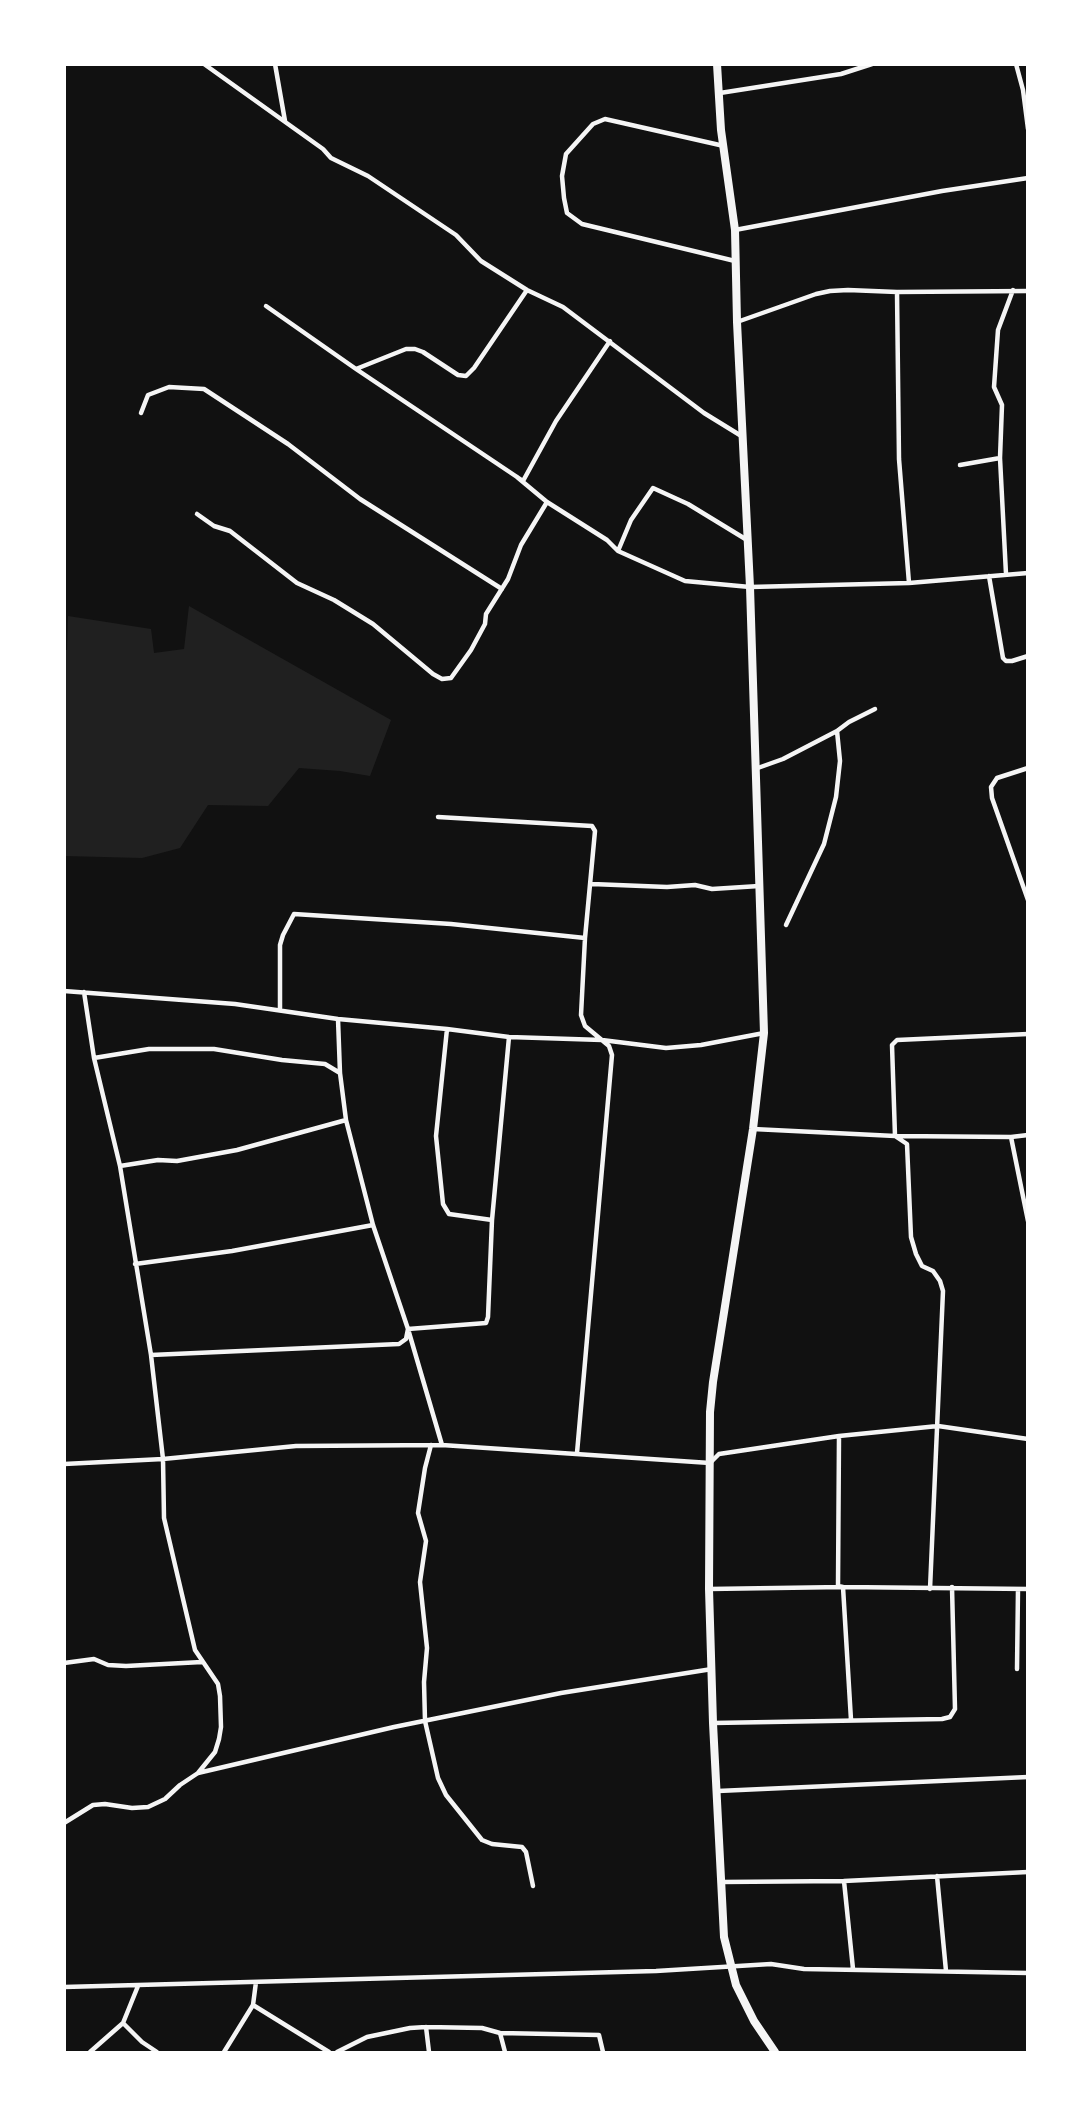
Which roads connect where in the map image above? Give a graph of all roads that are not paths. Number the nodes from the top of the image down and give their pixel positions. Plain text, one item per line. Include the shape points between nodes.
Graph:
1 (204, 64) edge
2 (275, 64) edge
3 (717, 64) edge
4 (872, 64) edge
5 (1016, 64) edge
6 (1025, 89) edge
7 (720, 93) junction
8 (285, 122) junction
9 (1028, 129) edge
10 (724, 146) junction
11 (1028, 178) edge
12 (735, 230) junction
13 (735, 261) junction
14 (527, 290) junction
15 (1013, 290) junction
16 (1028, 291) edge
17 (897, 292) junction
18 (266, 306) dead end
19 (737, 322) junction
20 (610, 341) junction
21 (356, 369) junction
22 (141, 413) dead end
23 (743, 436) junction
24 (1000, 458) junction
25 (960, 465) dead end
26 (517, 477) junction
27 (547, 502) junction
28 (197, 514) dead end
29 (747, 540) junction
30 (618, 551) junction
31 (1028, 573) edge
32 (1006, 574) junction
33 (989, 576) junction
34 (909, 583) junction
35 (750, 587) junction
36 (502, 589) junction
37 (1028, 656) edge
38 (875, 709) dead end
39 (837, 731) junction
40 (1028, 768) edge
41 (755, 769) junction
42 (438, 817) dead end
43 (592, 884) junction
44 (759, 886) junction
45 (1028, 900) edge
46 (786, 925) dead end
47 (585, 938) junction
48 (64, 991) edge
49 (84, 992) junction
50 (280, 1010) junction
51 (338, 1019) junction
52 (447, 1029) junction
53 (764, 1033) junction
54 (1028, 1034) edge
55 (510, 1036) junction
56 (602, 1040) junction
57 (94, 1058) junction
58 (340, 1073) junction
59 (346, 1120) junction
60 (753, 1129) junction
61 (1028, 1135) edge
62 (895, 1136) junction
63 (1011, 1137) junction
64 (120, 1166) junction
65 (492, 1220) junction
66 (1028, 1221) edge
67 (373, 1225) junction
68 (135, 1264) junction
69 (408, 1329) junction
70 (151, 1356) junction
71 (938, 1426) junction
72 (839, 1436) junction
73 (1028, 1439) edge
74 (431, 1445) junction
75 (442, 1445) junction
76 (577, 1453) junction
77 (164, 1460) junction
78 (710, 1463) junction
79 (64, 1464) edge
80 (843, 1587) junction
81 (952, 1587) junction
82 (709, 1589) junction
83 (930, 1589) junction
84 (1018, 1589) junction
85 (1028, 1590) edge
86 (202, 1662) junction
87 (64, 1663) edge
88 (712, 1669) junction
89 (1017, 1669) dead end
90 (851, 1720) junction
91 (425, 1721) junction
92 (713, 1723) junction
93 (198, 1773) junction
94 (1028, 1777) edge
95 (718, 1791) junction
96 (64, 1823) edge
97 (1028, 1872) edge
98 (937, 1876) junction
99 (844, 1881) junction
100 (722, 1882) junction
101 (533, 1886) dead end
102 (732, 1967) junction
103 (853, 1969) junction
104 (946, 1971) junction
105 (1028, 1973) edge
106 (256, 1982) junction
107 (138, 1986) junction
108 (64, 1987) edge
109 (253, 2005) junction
110 (123, 2023) junction
111 (426, 2027) junction
112 (500, 2033) junction
113 (90, 2052) edge
114 (157, 2052) edge
115 (224, 2052) edge
116 (329, 2052) edge
117 (337, 2052) edge
118 (429, 2052) edge
119 (505, 2052) edge
120 (603, 2052) edge
121 (774, 2052) edge

1 - 8 street
2 - 8 street
3 - 7 highway
4 - 7 street via 841,74
5 - 6 street
6 - 9 street
7 - 10 highway
8 - 14 street via 331,158 368,176 456,235 481,261
10 - 12 highway
10 - 13 street via 605,119 593,124 567,154 562,176 564,198 567,213 582,224
11 - 12 street
12 - 13 highway
13 - 19 highway
14 - 20 street via 563,307
14 - 21 street via 466,376 415,349
15 - 16 street
15 - 17 street
15 - 24 street via 998,330 994,387 1002,405
17 - 19 street via 823,292
17 - 34 street via 899,459
18 - 21 street
19 - 23 highway
20 - 23 street via 704,413
20 - 26 street via 556,421 524,481
21 - 26 street
22 - 36 street via 148,395 169,387 204,389 288,444 360,498
23 - 29 highway
24 - 25 street
24 - 32 street
26 - 27 street
27 - 30 street
27 - 36 street via 521,545
28 - 36 street via 230,531 297,583 373,624 442,679 451,678 471,650
29 - 30 street via 688,504 652,488 631,520
29 - 35 highway
30 - 35 street via 685,581
31 - 32 street
32 - 33 street
33 - 34 street
33 - 37 street via 1003,658 1012,661
34 - 35 street
35 - 41 highway
38 - 39 street
39 - 41 street
39 - 46 street via 840,761 836,797 824,844
40 - 45 street via 997,778 991,787
41 - 44 highway
42 - 43 street via 592,826 596,831
43 - 44 street via 695,885 712,889
43 - 47 street
44 - 53 highway
47 - 50 street via 294,914 280,945
47 - 56 street via 581,1015 585,1026
48 - 49 street
49 - 50 street
49 - 57 street
50 - 51 street
51 - 52 street
51 - 58 street
52 - 55 street
52 - 65 street via 435,1136 443,1204 449,1214
53 - 56 street via 666,1048
53 - 60 highway
54 - 62 street via 897,1040 892,1045
55 - 56 street
55 - 65 street
56 - 76 street via 612,1055
57 - 58 street via 149,1049 214,1049 325,1064
57 - 64 street
58 - 59 street
59 - 64 street via 237,1150
59 - 67 street
60 - 62 street
60 - 78 highway via 712,1382
61 - 63 street
62 - 63 street
62 - 71 street via 907,1144 911,1237 916,1254 922,1266 933,1271 943,1292
63 - 66 street
64 - 68 street
65 - 69 street via 486,1323
67 - 68 street
67 - 69 street
68 - 70 street
69 - 70 street via 406,1339 399,1344
69 - 75 street
70 - 77 street
71 - 72 street
71 - 73 street
71 - 83 street
72 - 78 street via 719,1454
72 - 80 street via 838,1586
74 - 75 street
74 - 77 street via 296,1446
74 - 91 street via 418,1514 426,1541 420,1582 427,1648
75 - 76 street
76 - 78 street
77 - 79 street
77 - 86 street via 164,1518 191,1635
78 - 82 highway
80 - 82 street
80 - 83 street
80 - 90 street
81 - 83 street
81 - 84 street
81 - 90 street via 955,1709 950,1717
82 - 88 highway
84 - 85 street
84 - 89 street
86 - 87 street via 126,1666 94,1659
86 - 93 street via 218,1684 221,1727 215,1752
88 - 91 street via 561,1693
88 - 92 highway
90 - 92 street
91 - 93 street
91 - 101 street via 438,1778 446,1795 482,1840 522,1847
92 - 95 highway
93 - 96 street via 148,1807 93,1805
94 - 95 street
95 - 100 highway
97 - 98 street
98 - 99 street
98 - 104 street
99 - 100 street
99 - 103 street
100 - 102 highway via 724,1937
102 - 103 street via 771,1964
102 - 106 street
102 - 121 highway via 736,1985
103 - 104 street
104 - 105 street
106 - 107 street
106 - 109 street
107 - 108 street
107 - 110 street
109 - 115 street
109 - 116 street
110 - 113 street
110 - 114 street
111 - 112 street via 482,2028
111 - 117 street via 367,2037
111 - 118 street
112 - 119 street
112 - 120 street via 599,2035

